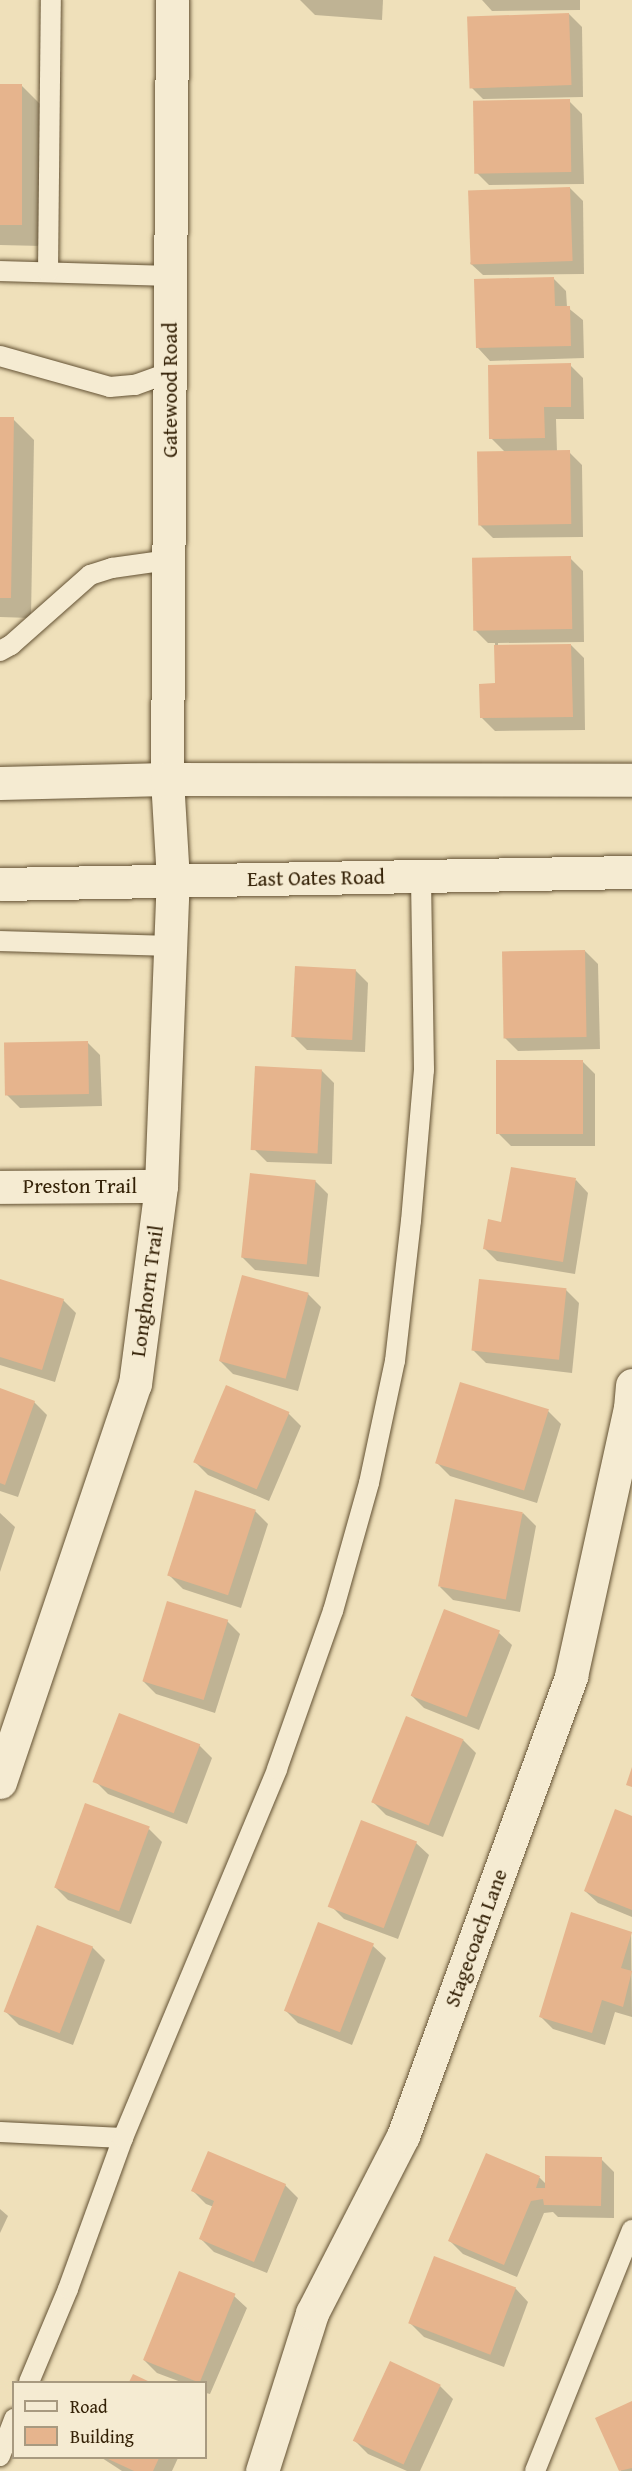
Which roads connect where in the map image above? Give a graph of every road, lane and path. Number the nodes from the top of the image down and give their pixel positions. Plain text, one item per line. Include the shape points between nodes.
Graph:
1 (51, 0) edge
2 (172, 0) edge
3 (0, 271) edge
4 (48, 272) junction
5 (170, 276) junction
6 (0, 356) edge
7 (170, 372) junction
8 (169, 560) junction
9 (0, 651) edge
10 (167, 779) junction
11 (632, 780) edge
12 (0, 783) edge
13 (632, 872) edge
14 (421, 876) junction
15 (173, 880) junction
16 (0, 884) edge
17 (0, 941) edge
18 (171, 946) junction
19 (0, 1186) edge
20 (161, 1186) junction
21 (632, 1385) edge
22 (0, 1782) edge
23 (0, 2132) edge
24 (123, 2138) junction
25 (632, 2230) edge
26 (29, 2381) edge
27 (12, 2424) edge
28 (0, 2456) edge
29 (262, 2471) edge
30 (535, 2471) edge

1 - 4 lane
2 - 5 street, Gatewood Road
3 - 4 lane
4 - 5 lane
5 - 7 street, Gatewood Road
6 - 7 lane via 110,387 135,385
7 - 8 street, Gatewood Road
8 - 9 lane via 90,575
8 - 10 street, Gatewood Road
10 - 11 street
10 - 12 street
10 - 15 street, Longhorn Trail
13 - 14 street, East Oates Road
14 - 15 street, East Oates Road
14 - 24 lane via 424,1070 395,1361 369,1483 333,1611 277,1769
15 - 16 street, East Oates Road
15 - 18 street, Longhorn Trail
17 - 18 lane
18 - 20 street, Longhorn Trail
19 - 20 street, Preston Trail
20 - 22 street, Longhorn Trail via 135,1384
21 - 29 street, Stagecoach Lane via 572,1676 404,2136 312,2313
23 - 24 lane
24 - 26 lane
25 - 30 lane
27 - 28 lane

